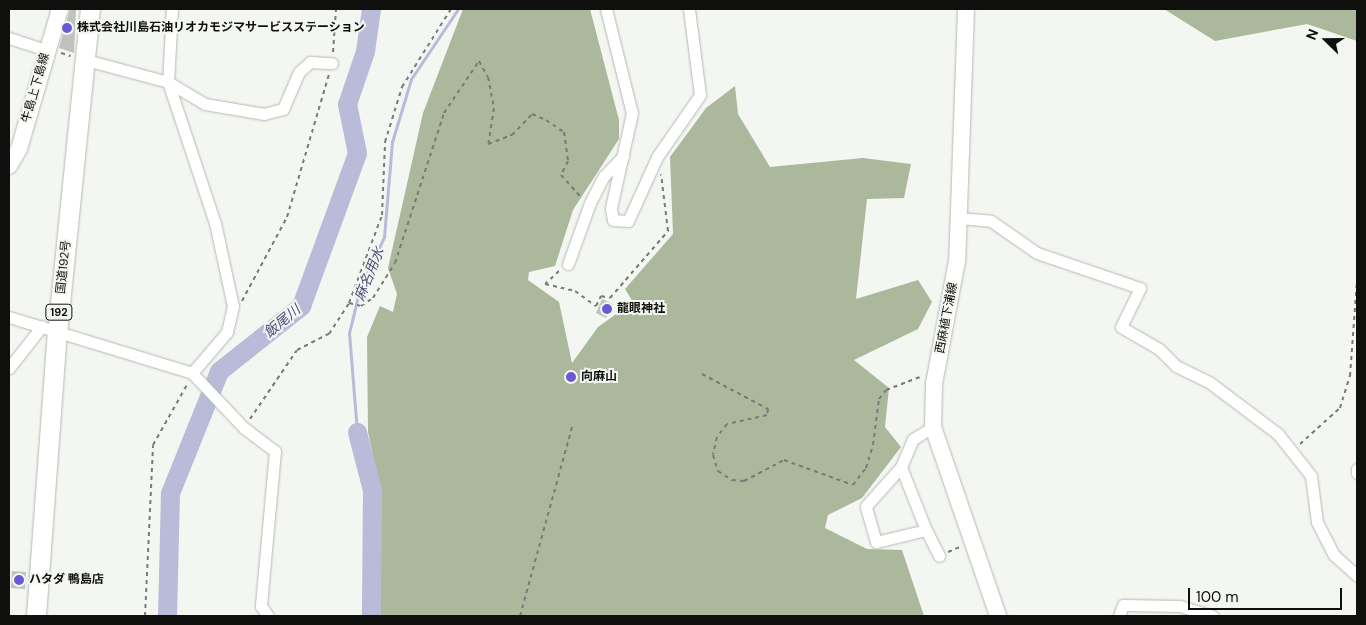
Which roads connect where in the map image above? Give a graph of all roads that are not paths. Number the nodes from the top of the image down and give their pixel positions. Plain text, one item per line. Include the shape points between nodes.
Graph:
1 (60, 9) edge
2 (90, 9) edge
3 (172, 9) edge
4 (606, 9) edge
5 (689, 9) edge
6 (966, 9) edge
7 (9, 38) edge
8 (47, 50) junction
9 (86, 60) junction
10 (332, 63) road end
11 (168, 82) junction
12 (623, 156) junction
13 (9, 166) edge
14 (960, 218) junction
15 (568, 264) road end
16 (9, 317) edge
17 (50, 330) junction
18 (9, 368) edge
19 (194, 377) junction
20 (933, 427) junction
21 (901, 467) junction
22 (1357, 469) edge
23 (1357, 473) edge
24 (926, 530) junction
25 (939, 556) road end
26 (1357, 576) edge
27 (36, 616) edge
28 (268, 616) edge
29 (998, 616) edge
30 (1119, 616) edge
31 (1212, 616) edge

1 - 8 main road, 牛島上下島線
2 - 9 highway, 国道192号 / 192
3 - 11 street
4 - 12 street via 632,113
5 - 12 street via 700,95 657,157 628,221 613,220 611,208
6 - 14 main road, 西麻植下浦線
7 - 8 street
8 - 13 main road, 牛島上下島線 via 19,149
9 - 11 street
9 - 17 highway, 国道192号 / 192
10 - 11 street via 310,62 300,72 283,109 264,114 205,104
11 - 19 street via 215,223 233,306 227,332
12 - 15 street via 604,176
14 - 20 main road, 西麻植下浦線 via 954,278 937,370
14 - 26 street via 990,221 1037,253 1140,288 1121,327 1159,349 1176,366 1209,382 1278,434 1311,476 1318,522 1334,555
16 - 17 street
17 - 18 street
17 - 19 street
17 - 27 highway, 国道192号 / 192
19 - 28 street via 242,426 275,451 277,462 261,606
20 - 21 street via 913,439
20 - 29 main road, 西麻植下浦線
21 - 24 street
21 - 24 street via 866,506 876,542
22 - 23 street
24 - 25 street
30 - 31 street via 1123,605 1180,606

